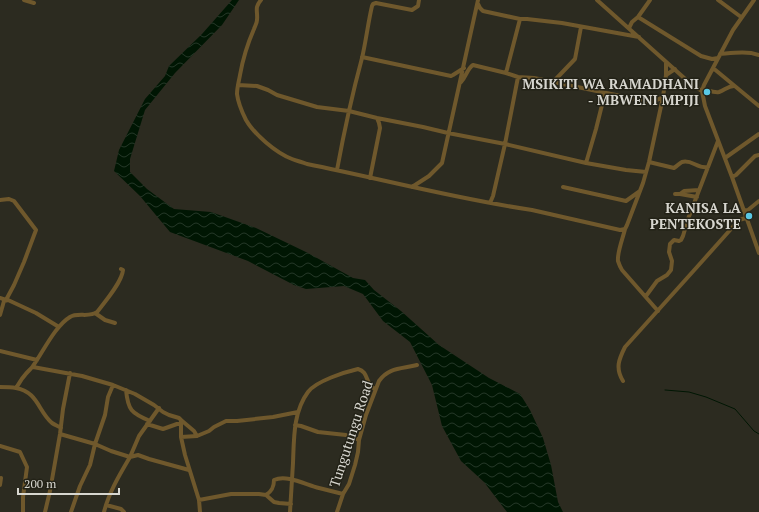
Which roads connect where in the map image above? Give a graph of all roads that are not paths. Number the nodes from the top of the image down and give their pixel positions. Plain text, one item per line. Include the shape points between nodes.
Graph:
1 (24, 0) edge
2 (261, 0) edge
3 (419, 0) edge
4 (597, 0) edge
5 (650, 0) edge
6 (718, 0) edge
7 (754, 0) edge
8 (478, 2) edge
9 (34, 3) dead end
10 (638, 17) junction
11 (741, 18) junction
12 (520, 19) junction
13 (581, 27) junction
14 (629, 28) junction
15 (639, 38) junction
16 (759, 55) edge
17 (719, 56) junction
18 (362, 57) junction
19 (666, 62) junction
20 (464, 68) junction
21 (713, 68) junction
22 (676, 69) junction
23 (506, 72) junction
24 (666, 75) junction
25 (518, 78) junction
26 (461, 82) junction
27 (553, 82) junction
28 (238, 85) junction
29 (735, 86) junction
30 (703, 90) junction
31 (605, 93) junction
32 (663, 97) junction
33 (759, 106) edge
34 (349, 111) junction
35 (377, 118) junction
36 (448, 133) junction
37 (759, 134) edge
38 (718, 141) junction
39 (505, 144) junction
40 (759, 155) edge
41 (725, 158) junction
42 (649, 162) junction
43 (586, 163) junction
44 (708, 167) junction
45 (337, 170) junction
46 (646, 172) junction
47 (732, 177) junction
48 (370, 178) junction
49 (412, 187) junction
50 (563, 187) dead end
51 (641, 190) junction
52 (699, 190) junction
53 (697, 197) junction
54 (0, 200) edge
55 (759, 201) edge
56 (490, 202) junction
57 (744, 212) junction
58 (746, 218) junction
59 (625, 229) junction
60 (758, 250) edge
61 (122, 269) dead end
62 (646, 296) junction
63 (0, 298) edge
64 (6, 300) junction
65 (658, 311) junction
66 (95, 313) junction
67 (0, 315) edge
68 (115, 323) dead end
69 (59, 327) junction
70 (0, 350) edge
71 (36, 360) junction
72 (417, 365) dead end
73 (32, 367) junction
74 (70, 373) junction
75 (623, 381) dead end
76 (114, 385) junction
77 (0, 387) edge
78 (16, 388) junction
79 (375, 389) junction
80 (126, 390) junction
81 (158, 408) junction
82 (298, 412) junction
83 (148, 422) junction
84 (181, 422) junction
85 (295, 426) junction
86 (60, 428) junction
87 (60, 434) junction
88 (197, 436) junction
89 (181, 437) junction
90 (359, 440) junction
91 (95, 444) junction
92 (0, 446) edge
93 (130, 457) junction
94 (190, 470) junction
95 (1, 478) dead end
96 (292, 480) junction
97 (0, 485) edge
98 (343, 494) junction
99 (266, 495) junction
100 (199, 500) junction
101 (291, 504) junction
102 (106, 505) junction
103 (23, 512) edge
104 (45, 512) edge
105 (71, 512) edge
106 (104, 512) edge
107 (124, 512) edge
108 (200, 512) edge
109 (290, 512) edge
110 (337, 512) edge

1 - 9 street
2 - 28 street via 257,6 257,21 243,59
3 - 18 street via 418,6 412,10 373,4
4 - 14 street
5 - 10 street
6 - 11 street
7 - 11 street
8 - 12 street via 483,11
8 - 20 street
10 - 14 street
10 - 17 street via 701,56 712,59
11 - 17 street
12 - 13 street
12 - 23 street
13 - 15 street
13 - 27 street via 575,59
14 - 15 street
15 - 19 street
16 - 17 street via 733,53
17 - 21 street
18 - 20 street via 451,76
18 - 34 street
19 - 22 street
19 - 24 street
20 - 26 street
21 - 29 street
21 - 30 street
22 - 24 street
22 - 30 street via 692,85
23 - 25 street
23 - 26 street via 473,65
24 - 32 street
25 - 27 street
25 - 39 street
26 - 36 street
27 - 31 street
28 - 34 street via 257,86 276,95 317,107
28 - 45 street via 237,94 245,119 272,147 292,159
29 - 30 street via 719,92
29 - 33 street
30 - 38 street via 705,106
31 - 32 street via 652,102
31 - 43 street
32 - 42 street
34 - 35 street
34 - 45 street
35 - 36 street
35 - 48 street via 380,128
36 - 39 street
36 - 49 street via 442,164
37 - 41 street
38 - 41 street
38 - 44 street
39 - 43 street
39 - 56 street
40 - 47 street
41 - 47 street
42 - 44 street via 674,168 687,162 700,168
42 - 46 street
43 - 46 street
44 - 52 street
45 - 48 street
46 - 51 street
47 - 57 street
48 - 49 street
49 - 56 street
50 - 51 street via 626,201
51 - 59 street
52 - 53 street
52 - 53 street via 677,194
53 - 62 street via 681,240 674,240 670,244 671,270 657,281
54 - 64 street via 14,201 36,230 22,268
55 - 57 street
56 - 59 street via 609,228
57 - 58 street
58 - 60 street
58 - 65 street via 739,220
59 - 62 street via 619,264
61 - 66 street via 119,282
62 - 65 street
63 - 64 street
64 - 67 street
64 - 69 street via 36,313
65 - 75 street via 625,347 618,364
66 - 68 street
66 - 69 street via 71,316
69 - 71 street
70 - 71 street
71 - 73 street
72 - 79 street, Tungutungu Road via 387,372
73 - 74 street
73 - 78 street
74 - 76 street
74 - 86 street
76 - 80 street
76 - 91 street via 108,397
77 - 78 street
78 - 86 street via 32,395 49,420
79 - 82 street via 362,371 351,370 335,375 311,389
79 - 90 street, Tungutungu Road
80 - 81 street
80 - 83 street via 131,410
81 - 83 street
81 - 84 street via 179,418
82 - 85 street
82 - 88 street via 226,421
83 - 84 street via 152,426 163,428
83 - 93 street
84 - 88 street
84 - 89 street
85 - 90 street via 346,435
85 - 96 street
86 - 87 street
87 - 91 street
87 - 104 street
88 - 89 street
89 - 94 street
90 - 98 street, Tungutungu Road via 355,465
91 - 93 street
91 - 105 street via 90,465
92 - 103 street via 20,452 26,463
93 - 94 street via 138,455
93 - 102 street
94 - 100 street
95 - 97 street
96 - 98 street
96 - 99 street via 275,479 273,488
96 - 101 street
98 - 110 street, Tungutungu Road
99 - 100 street via 231,494
99 - 101 street via 274,502
100 - 108 street
101 - 109 street
102 - 106 street
102 - 107 street

